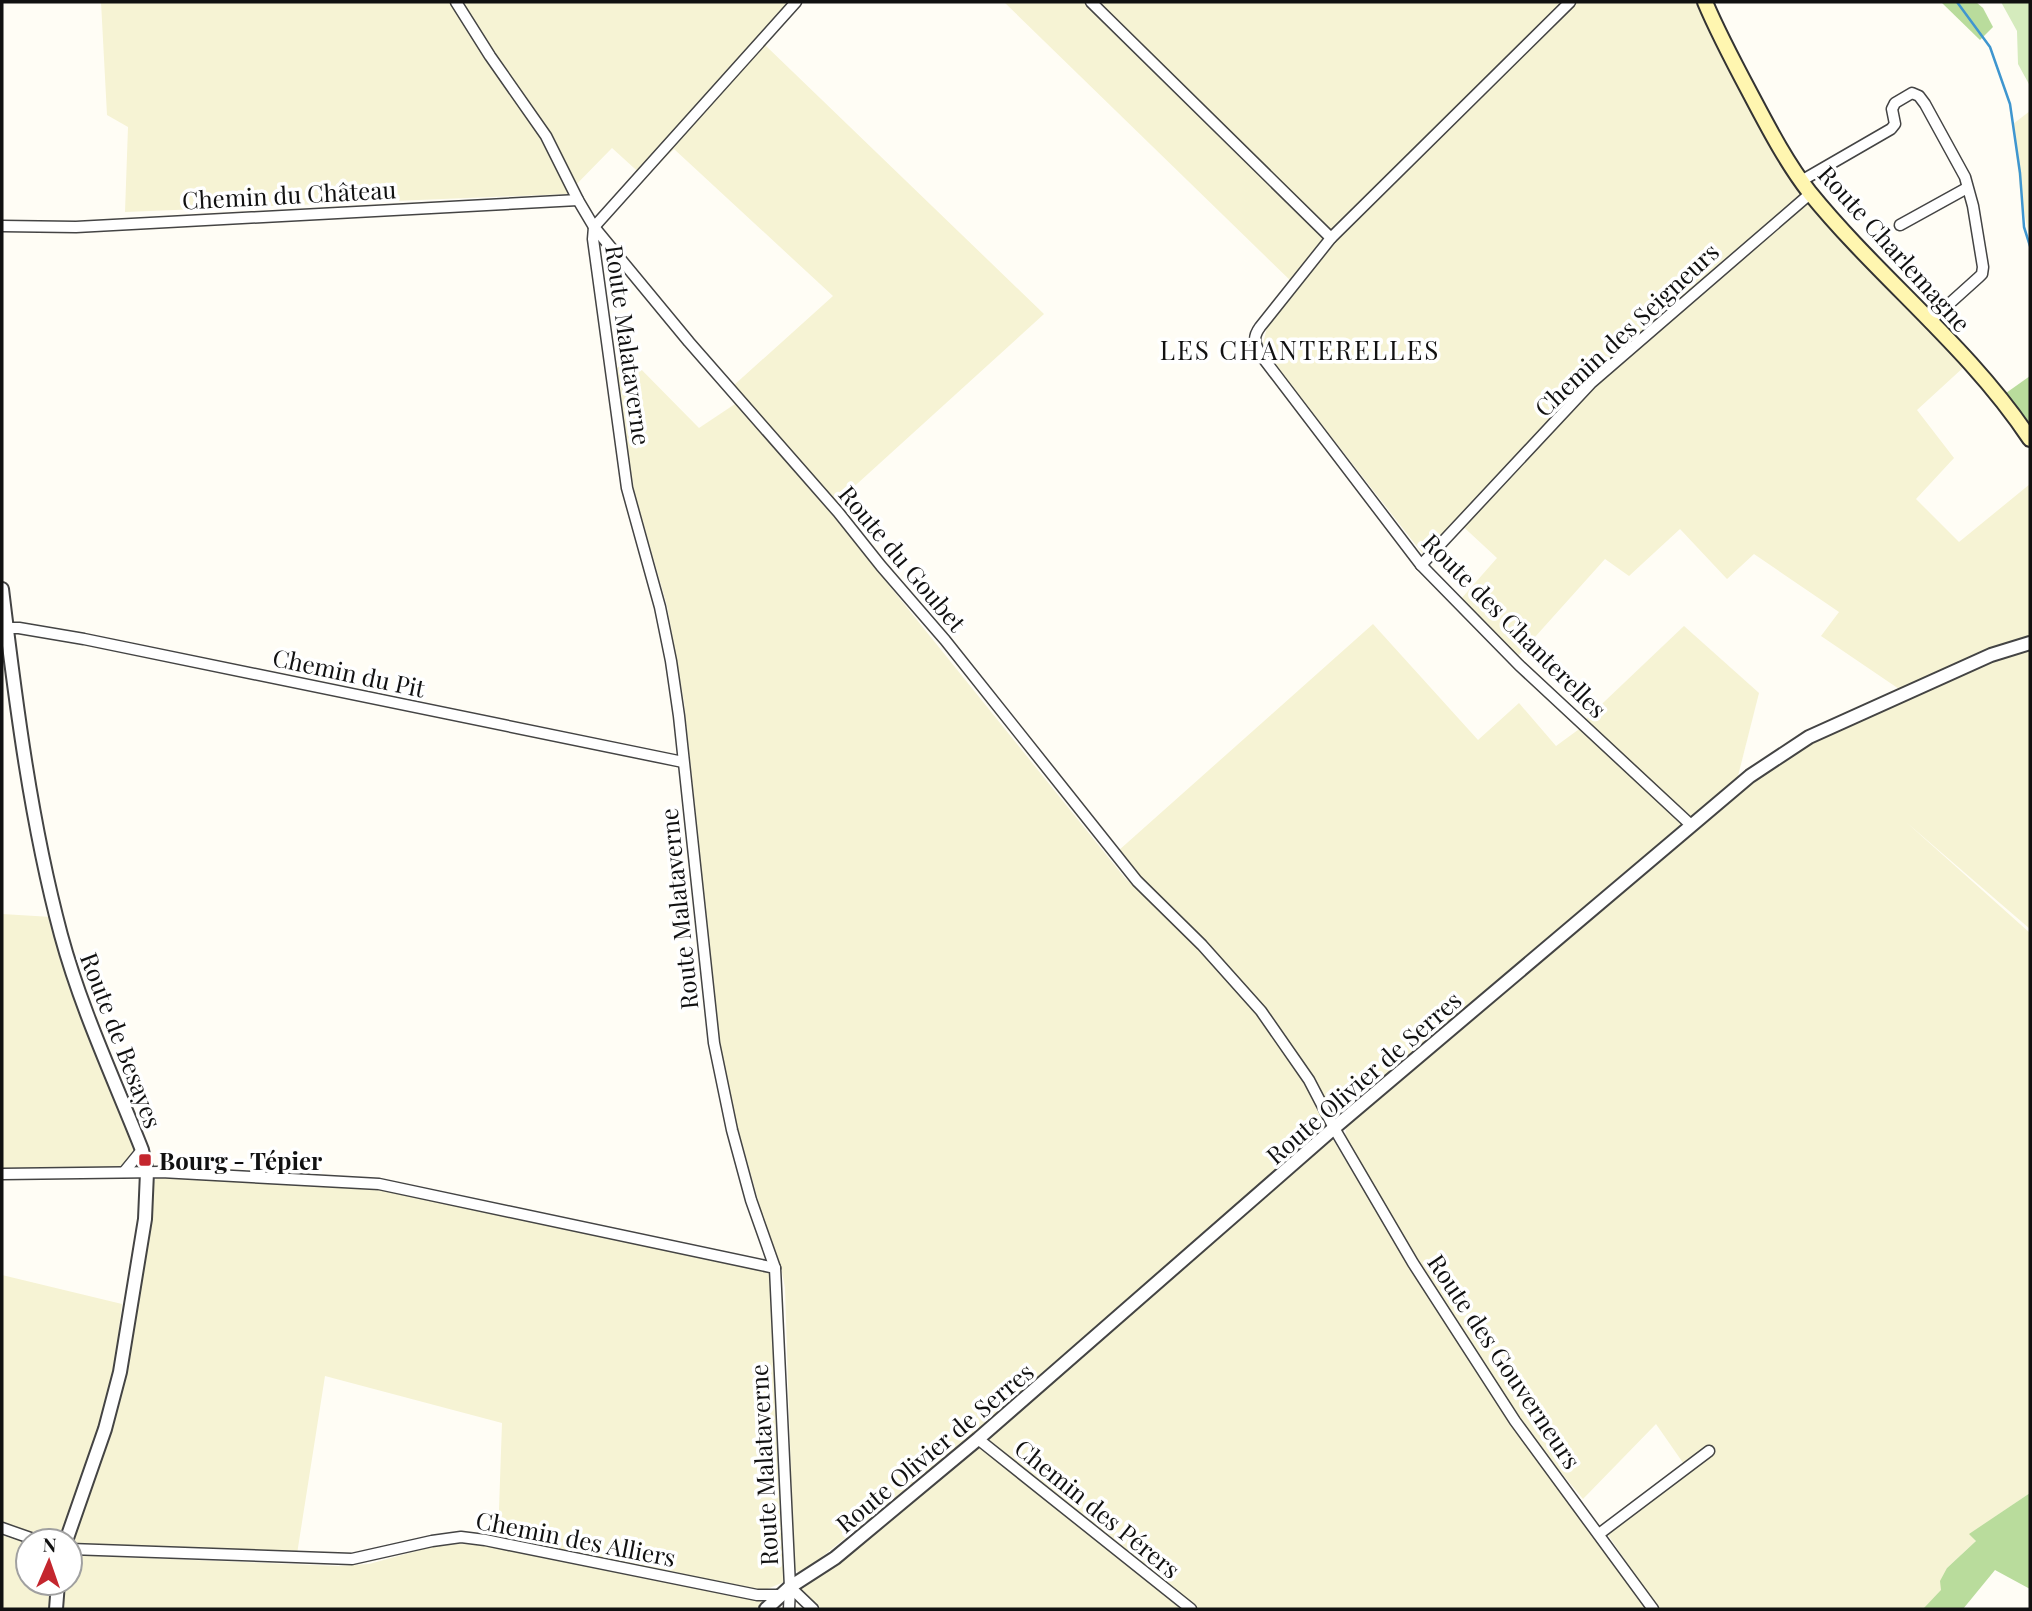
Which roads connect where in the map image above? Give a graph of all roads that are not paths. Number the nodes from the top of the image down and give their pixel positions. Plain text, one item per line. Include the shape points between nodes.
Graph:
1 (456, 2) edge
2 (796, 2) edge
3 (1091, 2) edge
4 (1570, 2) edge
5 (1706, 2) edge
6 (1801, 180) junction
7 (1967, 188) junction
8 (1811, 193) junction
9 (578, 200) junction
10 (1900, 225) dead end
11 (2, 226) edge
12 (594, 227) junction
13 (1331, 238) junction
14 (1929, 322) junction
15 (2030, 439) edge
16 (1421, 565) junction
17 (2, 589) edge
18 (7, 628) junction
19 (2030, 642) edge
20 (683, 762) junction
21 (1691, 825) junction
22 (1334, 1128) junction
23 (142, 1150) junction
24 (124, 1172) junction
25 (147, 1172) junction
26 (2, 1174) edge
27 (775, 1268) junction
28 (978, 1439) junction
29 (1710, 1451) dead end
30 (71, 1527) edge
31 (1599, 1534) junction
32 (84, 1549) edge
33 (785, 1591) junction
34 (766, 1609) edge
35 (789, 1609) edge
36 (813, 1609) edge
37 (1191, 1609) edge
38 (1653, 1609) edge

1 - 9 street, Route du Goubet via 546,136
2 - 12 street
3 - 13 street
4 - 13 street, Route des Chanterelles
5 - 6 main road, Route Charlemagne via 1766,124
6 - 7 street via 1891,130 1895,103 1912,93 1925,104
6 - 8 main road, Route Charlemagne
7 - 10 street
7 - 14 street via 1982,274
8 - 14 main road, Route Charlemagne
8 - 16 street, Chemin des Seigneurs via 1591,383
9 - 11 street, Chemin du Château via 76,228
9 - 12 street, Route du Goubet
12 - 20 street, Route Malataverne via 627,488 660,607
12 - 22 street, Route du Goubet via 945,640 1137,881 1261,1011 1309,1080
13 - 16 street, Route des Chanterelles via 1254,335 1254,342
14 - 15 main road, Route Charlemagne via 1997,395
16 - 21 street, Route des Chanterelles via 1519,665
17 - 18 street, Route de Besayes
18 - 20 street, Chemin du Pit via 84,639
18 - 23 street, Route de Besayes via 25,756 58,926 79,995
19 - 21 street, Route Olivier de Serres via 1809,737 1750,776
20 - 27 street, Route Malataverne via 715,1042 732,1130
21 - 22 street, Route Olivier de Serres
22 - 28 street, Route Olivier de Serres
22 - 31 street, Route des Gouverneurs via 1413,1263 1515,1421
23 - 24 street
23 - 25 street, Route de Besayes
24 - 25 street
24 - 26 street
25 - 27 street via 379,1184
25 - 30 street, Route de Besayes via 145,1219 114,1401
27 - 33 street, Route Malataverne
28 - 33 street, Route Olivier de Serres via 835,1558
28 - 37 street, Chemin des Pérers
29 - 31 street
31 - 38 street, Route des Gouverneurs
32 - 33 street, Chemin des Alliers via 352,1559 461,1537 757,1595
33 - 34 street, Route Olivier de Serres
33 - 35 street, Route Malataverne
33 - 36 street

